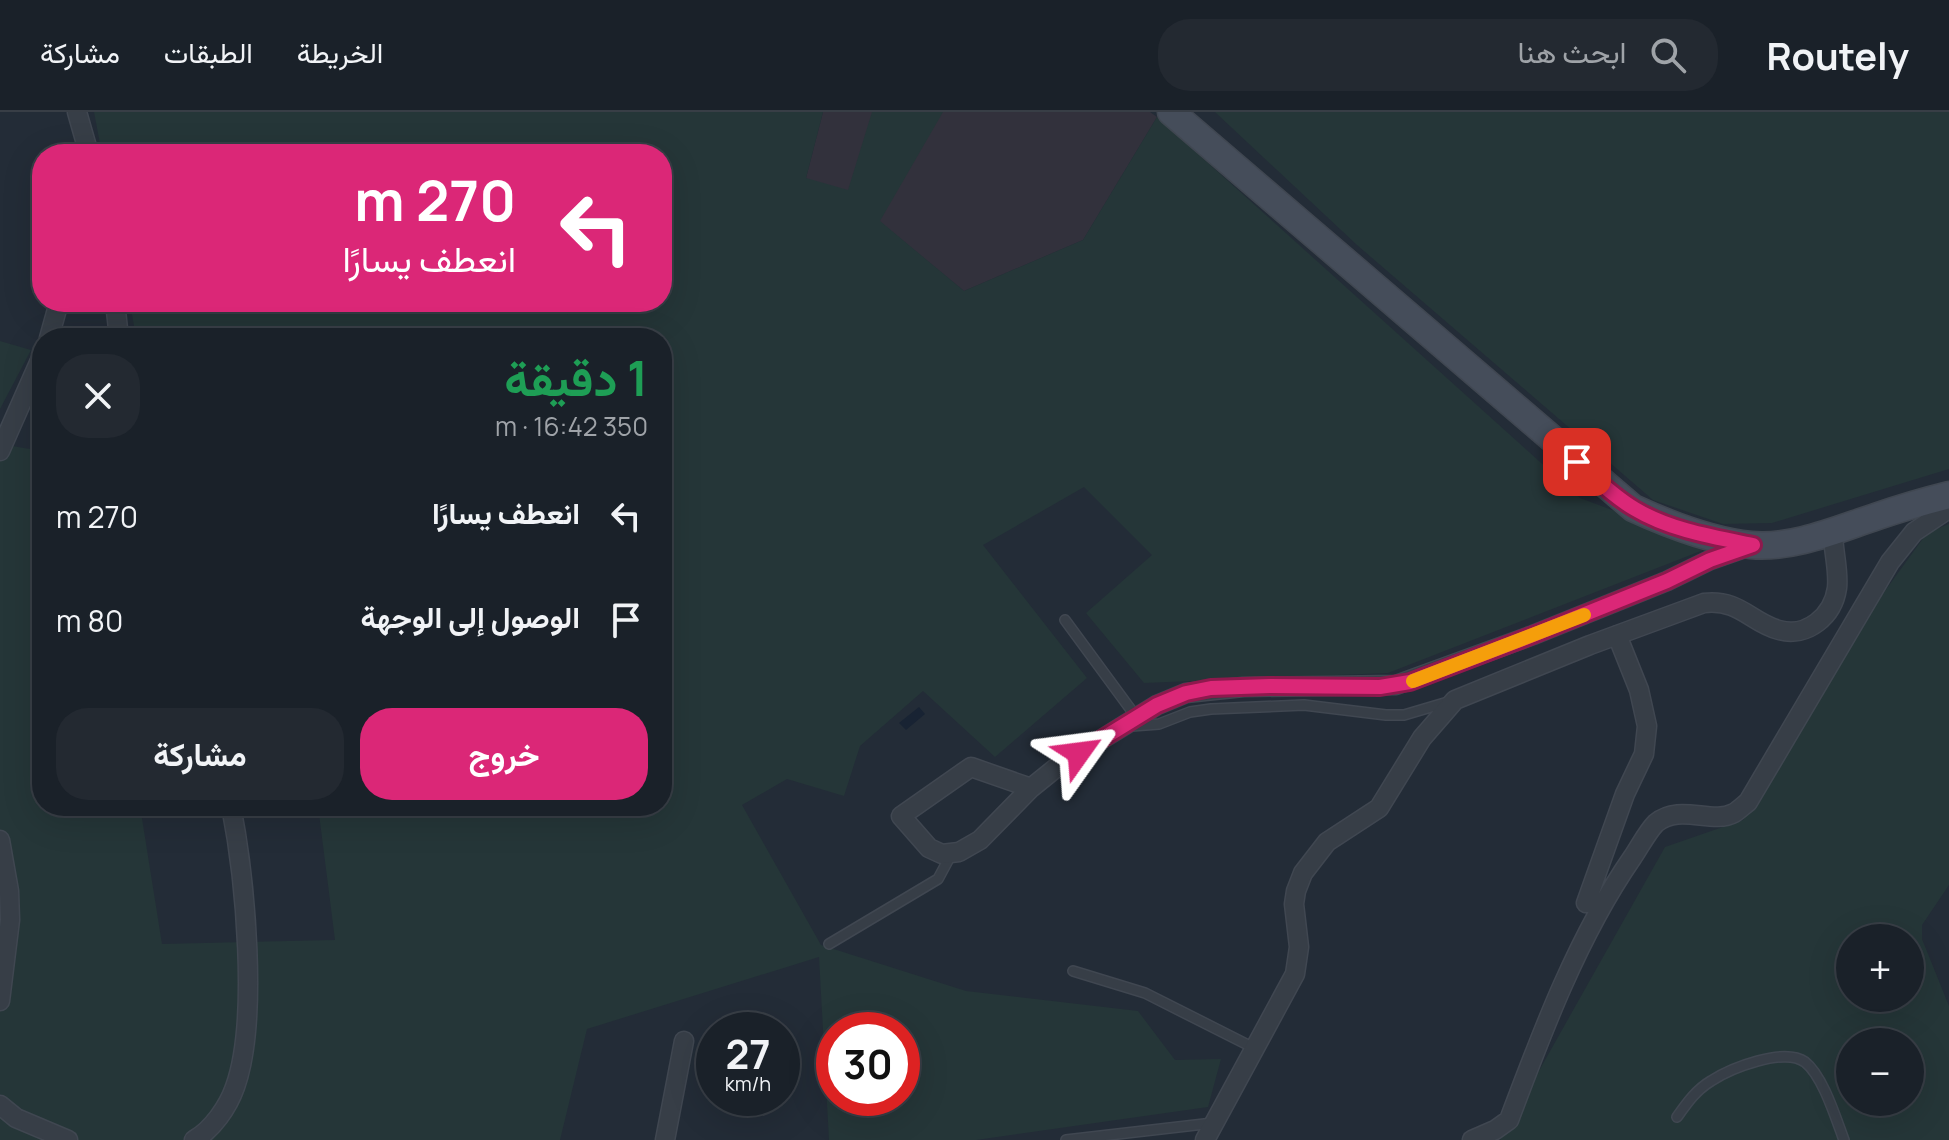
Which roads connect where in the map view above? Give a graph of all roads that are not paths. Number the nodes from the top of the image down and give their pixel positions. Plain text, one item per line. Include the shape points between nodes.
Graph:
1 (77, 112) edge
2 (1171, 112) edge
3 (86, 144) edge
4 (32, 379) edge
5 (0, 451) edge
6 (1949, 495) edge
7 (1949, 504) edge
8 (1833, 532) junction
9 (1753, 545) junction
10 (1065, 620) dead end
11 (1617, 635) junction
12 (1455, 700) junction
13 (1130, 722) junction
14 (1031, 788) junction
15 (232, 816) edge
16 (0, 840) edge
17 (952, 853) junction
18 (1586, 903) dead end
19 (829, 944) dead end
20 (1073, 971) dead end
21 (0, 1001) edge
22 (684, 1041) dead end
23 (1254, 1048) junction
24 (0, 1105) edge
25 (1677, 1117) dead end
26 (1209, 1131) edge
27 (68, 1140) edge
28 (194, 1140) edge
29 (665, 1140) edge
30 (1066, 1140) edge
31 (1472, 1140) edge
32 (1844, 1140) edge

1 - 3 street
2 - 9 street via 1633,508 1709,537
4 - 5 street
6 - 8 street
7 - 31 street via 1914,532 1890,562 1748,802 1732,814 1691,813 1657,823 1620,875 1559,990 1509,1120
8 - 9 street
8 - 11 street via 1837,589 1819,622 1779,630 1716,602
9 - 13 street via 1410,682 1380,687 1211,688 1186,693
10 - 13 lane
11 - 12 street
11 - 18 street via 1639,690 1646,740
12 - 13 lane via 1404,715 1304,705 1211,709 1159,724
12 - 23 street via 1422,738 1379,808 1327,842 1303,873 1294,904 1299,947 1295,974
13 - 14 street
14 - 17 street via 980,840
14 - 17 street via 971,767 901,816 929,848
15 - 28 street via 247,973 245,1035 235,1088 215,1121
16 - 21 street via 10,920
17 - 19 lane via 938,879
20 - 23 lane via 1175,1006
22 - 29 street
23 - 26 street
24 - 27 street via 16,1118
25 - 32 lane via 1692,1096 1735,1069 1774,1057 1798,1058 1814,1072
26 - 30 lane

